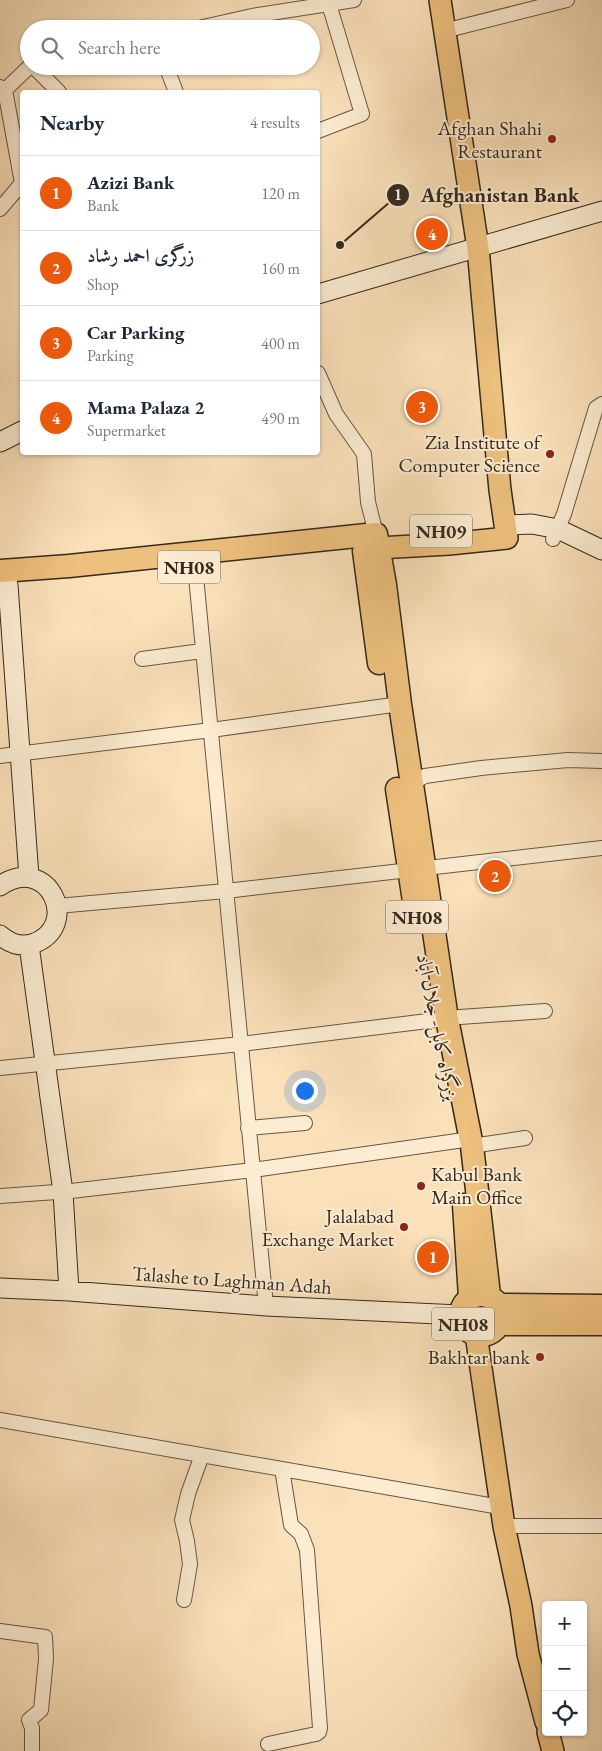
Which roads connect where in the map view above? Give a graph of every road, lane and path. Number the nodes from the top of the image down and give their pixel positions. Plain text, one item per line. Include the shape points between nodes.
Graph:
1 (354, 0) edge
2 (440, 0) edge
3 (567, 0) edge
4 (330, 4) junction
5 (234, 20) edge
6 (444, 31) junction
7 (20, 75) edge
8 (41, 75) edge
9 (169, 75) edge
10 (2, 89) edge
11 (57, 90) edge
12 (175, 90) edge
13 (321, 125) edge
14 (20, 174) edge
15 (20, 185) edge
16 (0, 208) edge
17 (602, 211) edge
18 (478, 248) junction
19 (320, 293) edge
20 (320, 378) edge
21 (602, 404) edge
22 (20, 431) edge
23 (0, 442) edge
24 (506, 531) junction
25 (556, 534) junction
26 (370, 542) junction
27 (602, 550) edge
28 (602, 563) edge
29 (195, 566) junction
30 (3, 581) edge
31 (202, 651) junction
32 (142, 659) dead end
33 (393, 705) junction
34 (210, 730) junction
35 (20, 754) junction
36 (0, 756) edge
37 (602, 761) edge
38 (412, 783) junction
39 (602, 848) edge
40 (416, 869) junction
41 (29, 877) junction
42 (0, 886) edge
43 (226, 891) junction
44 (57, 906) junction
45 (0, 935) edge
46 (29, 945) junction
47 (545, 1012) dead end
48 (442, 1019) junction
49 (240, 1044) junction
50 (45, 1064) junction
51 (0, 1068) edge
52 (305, 1123) dead end
53 (248, 1128) junction
54 (525, 1138) dead end
55 (468, 1142) junction
56 (253, 1170) junction
57 (63, 1192) junction
58 (0, 1196) edge
59 (0, 1288) edge
60 (69, 1291) junction
61 (266, 1306) junction
62 (602, 1306) edge
63 (484, 1307) junction
64 (602, 1324) edge
65 (476, 1334) joint
66 (0, 1420) edge
67 (202, 1456) junction
68 (282, 1469) junction
69 (502, 1517) junction
70 (602, 1526) edge
71 (184, 1600) dead end
72 (521, 1606) junction
73 (0, 1631) edge
74 (542, 1648) edge
75 (542, 1707) edge
76 (549, 1736) edge
77 (563, 1736) edge
78 (268, 1744) dead end
79 (32, 1751) edge
80 (553, 1751) edge
81 (566, 1751) edge

1 - 4 street
2 - 6 main road
3 - 6 street
4 - 5 street
4 - 13 street via 362,114
6 - 18 main road
7 - 10 street
8 - 11 street
9 - 12 street
10 - 14 street
15 - 16 street
17 - 18 main road
18 - 19 main road
18 - 24 main road
20 - 26 street via 336,414 364,454 368,502 362,526
21 - 25 street via 596,408
22 - 23 main road
24 - 25 main road via 532,536
24 - 26 main road, NH09 via 449,544
25 - 27 main road
25 - 28 main road
26 - 29 highway, NH08
26 - 30 highway, NH08 via 69,566
26 - 33 highway, بزرگراه کابل- جلال آباد / NH08
29 - 30 highway, NH08
29 - 31 street
30 - 35 main road
31 - 32 street
31 - 34 street
33 - 34 street
33 - 38 highway, بزرگراه کابل- جلال آباد / NH08
33 - 40 highway, بزرگراه کابل- جلال آباد / NH08
34 - 35 street
34 - 43 street
35 - 36 street
35 - 41 main road
37 - 38 street via 568,760 481,768 425,776
38 - 40 highway, بزرگراه کابل- جلال آباد / NH08
39 - 40 street
40 - 43 street
40 - 48 highway, بزرگراه کابل- جلال آباد / NH08
41 - 42 main road via 9,880
41 - 44 main road via 48,887
43 - 44 street
43 - 49 street
44 - 46 main road via 57,919 51,931 42,940
45 - 46 main road via 17,945
46 - 50 main road
47 - 48 street
48 - 49 street
48 - 55 highway, بزرگراه کابل- جلال آباد / NH08
49 - 50 street
49 - 53 street
50 - 51 street
50 - 57 main road
52 - 53 street
53 - 56 street
54 - 55 street
55 - 56 street
55 - 63 highway, بزرگراه کابل- جلال آباد / NH08
56 - 57 street
56 - 61 street
57 - 58 street
57 - 60 main road
59 - 60 main road, Talashe to Laghman Adah
60 - 61 main road, Talashe to Laghman Adah
61 - 63 main road, Talashe to Laghman Adah
62 - 63 highway, NH08
63 - 64 highway, NH08
63 - 65 highway, NH08 via 495,1330 489,1334
65 - 69 main road
66 - 67 street
67 - 68 street
67 - 71 street via 182,1520 190,1564
68 - 69 street
68 - 78 street via 291,1525 301,1534 307,1550 320,1728 316,1734
69 - 70 street
69 - 72 main road
72 - 74 main road
72 - 75 main road via 528,1654
73 - 79 street via 45,1637 42,1710 29,1720
76 - 80 main road
77 - 81 main road

